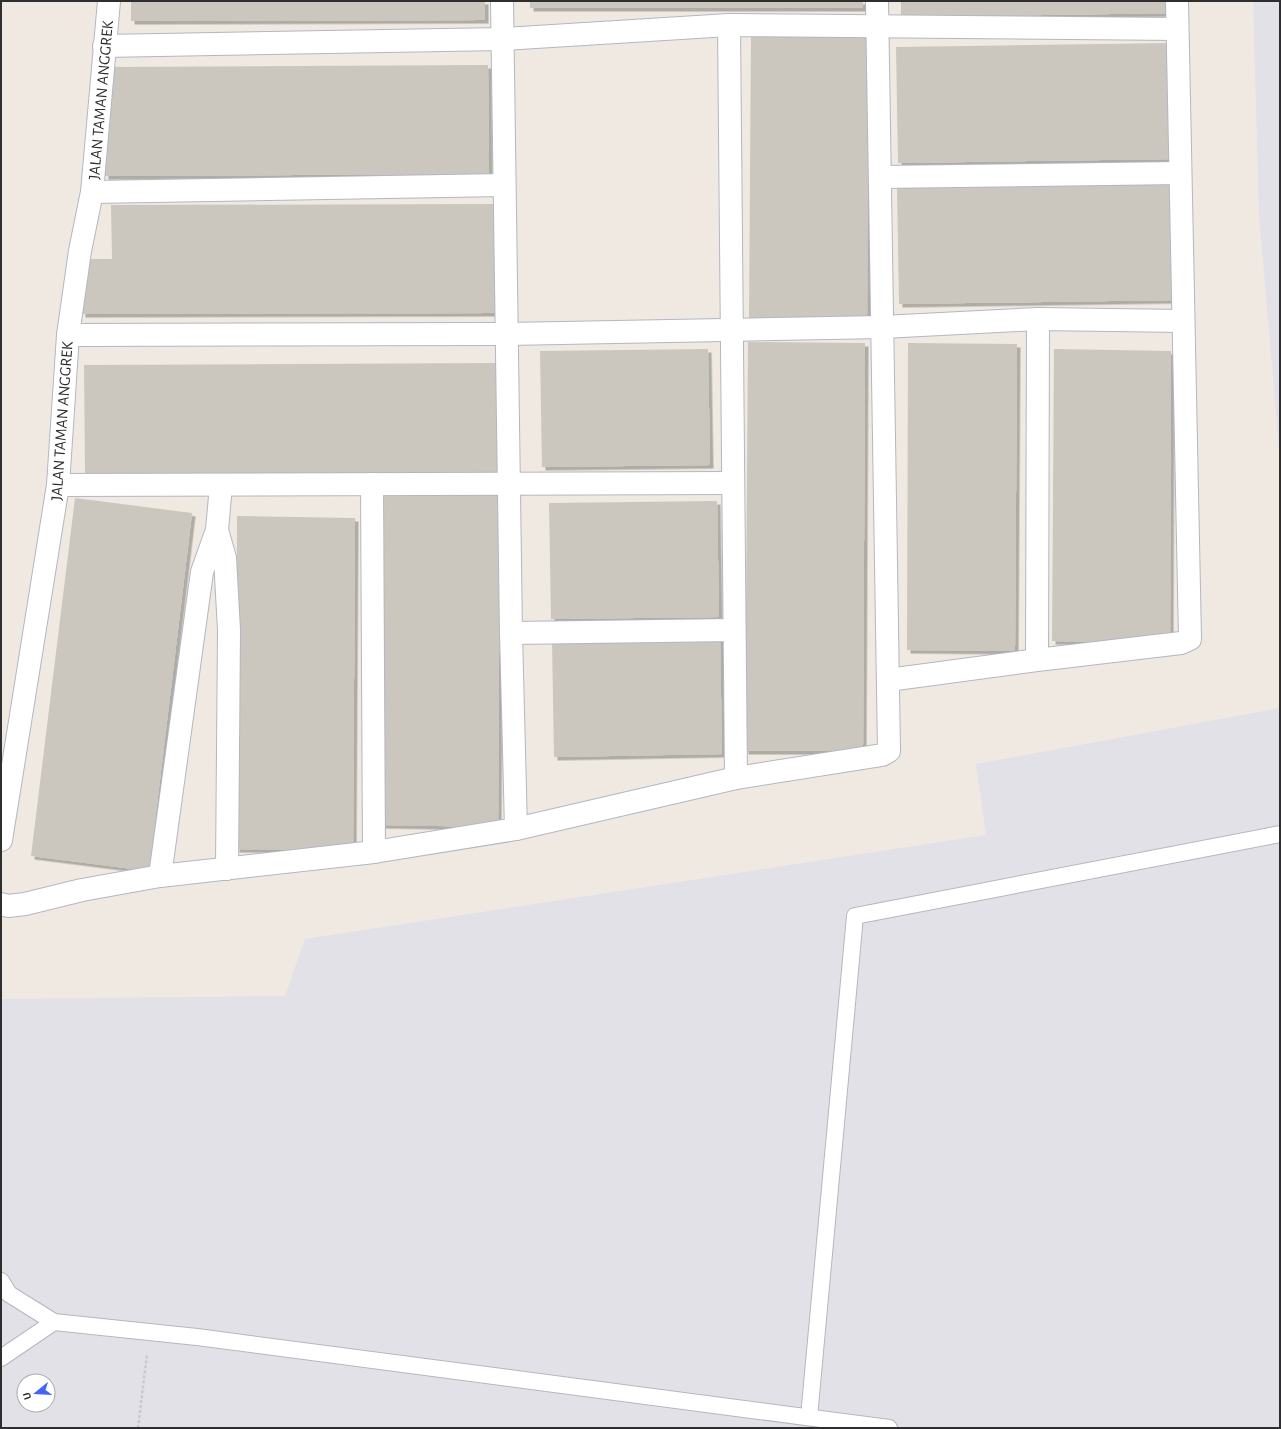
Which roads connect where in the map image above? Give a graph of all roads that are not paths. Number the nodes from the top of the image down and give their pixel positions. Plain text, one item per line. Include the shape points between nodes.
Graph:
1 (109, 1) edge
2 (502, 1) edge
3 (877, 1) edge
4 (1177, 1) edge
5 (729, 25) junction
6 (878, 26) junction
7 (1178, 30) junction
8 (503, 39) junction
9 (104, 46) junction
10 (1180, 173) junction
11 (880, 178) junction
12 (504, 185) junction
13 (92, 192) junction
14 (1038, 319) junction
15 (1183, 321) junction
16 (883, 326) junction
17 (731, 330) junction
18 (506, 334) junction
19 (68, 335) junction
20 (733, 483) junction
21 (372, 484) junction
22 (508, 484) junction
23 (58, 485) junction
24 (221, 485) junction
25 (217, 530) junction
26 (734, 630) junction
27 (511, 633) junction
28 (1037, 660) junction
29 (888, 680) junction
30 (736, 778) junction
31 (516, 829) junction
32 (1280, 834) edge
33 (1, 840) edge
34 (374, 852) junction
35 (227, 869) junction
36 (160, 876) junction
37 (4, 905) edge
38 (1, 1281) edge
39 (54, 1322) junction
40 (1, 1358) edge
41 (809, 1417) junction
42 (890, 1428) edge

1 - 9 street, JALAN TAMAN ANGGREK
2 - 8 street
3 - 6 street
4 - 7 street
5 - 6 street
5 - 8 street
5 - 17 street
6 - 7 street
6 - 11 street
7 - 10 street
8 - 9 street
8 - 12 street
9 - 13 street, JALAN TAMAN ANGGREK
10 - 11 street
10 - 15 street
11 - 16 street
12 - 13 street
12 - 18 street
13 - 19 street, JALAN TAMAN ANGGREK via 80,251
14 - 15 street
14 - 16 street
14 - 28 street
15 - 28 street via 1190,639 1181,643
16 - 17 street
16 - 29 street
17 - 18 street
17 - 20 street
18 - 19 street
18 - 22 street
19 - 23 street, JALAN TAMAN ANGGREK
20 - 22 street
20 - 26 street
21 - 22 street
21 - 24 street
21 - 34 street
22 - 27 street
23 - 24 street
23 - 33 street, JALAN TAMAN ANGGREK
24 - 25 street
25 - 35 street via 225,558 229,623
25 - 36 street via 202,572
26 - 27 street
26 - 30 street
27 - 31 street
28 - 29 street
29 - 30 street via 889,751 882,755
30 - 31 street
31 - 34 street
32 - 41 lane via 855,916
34 - 35 street
35 - 36 street
36 - 37 street
38 - 39 lane via 9,1294
39 - 40 lane
39 - 41 lane via 150,1332
41 - 42 lane

